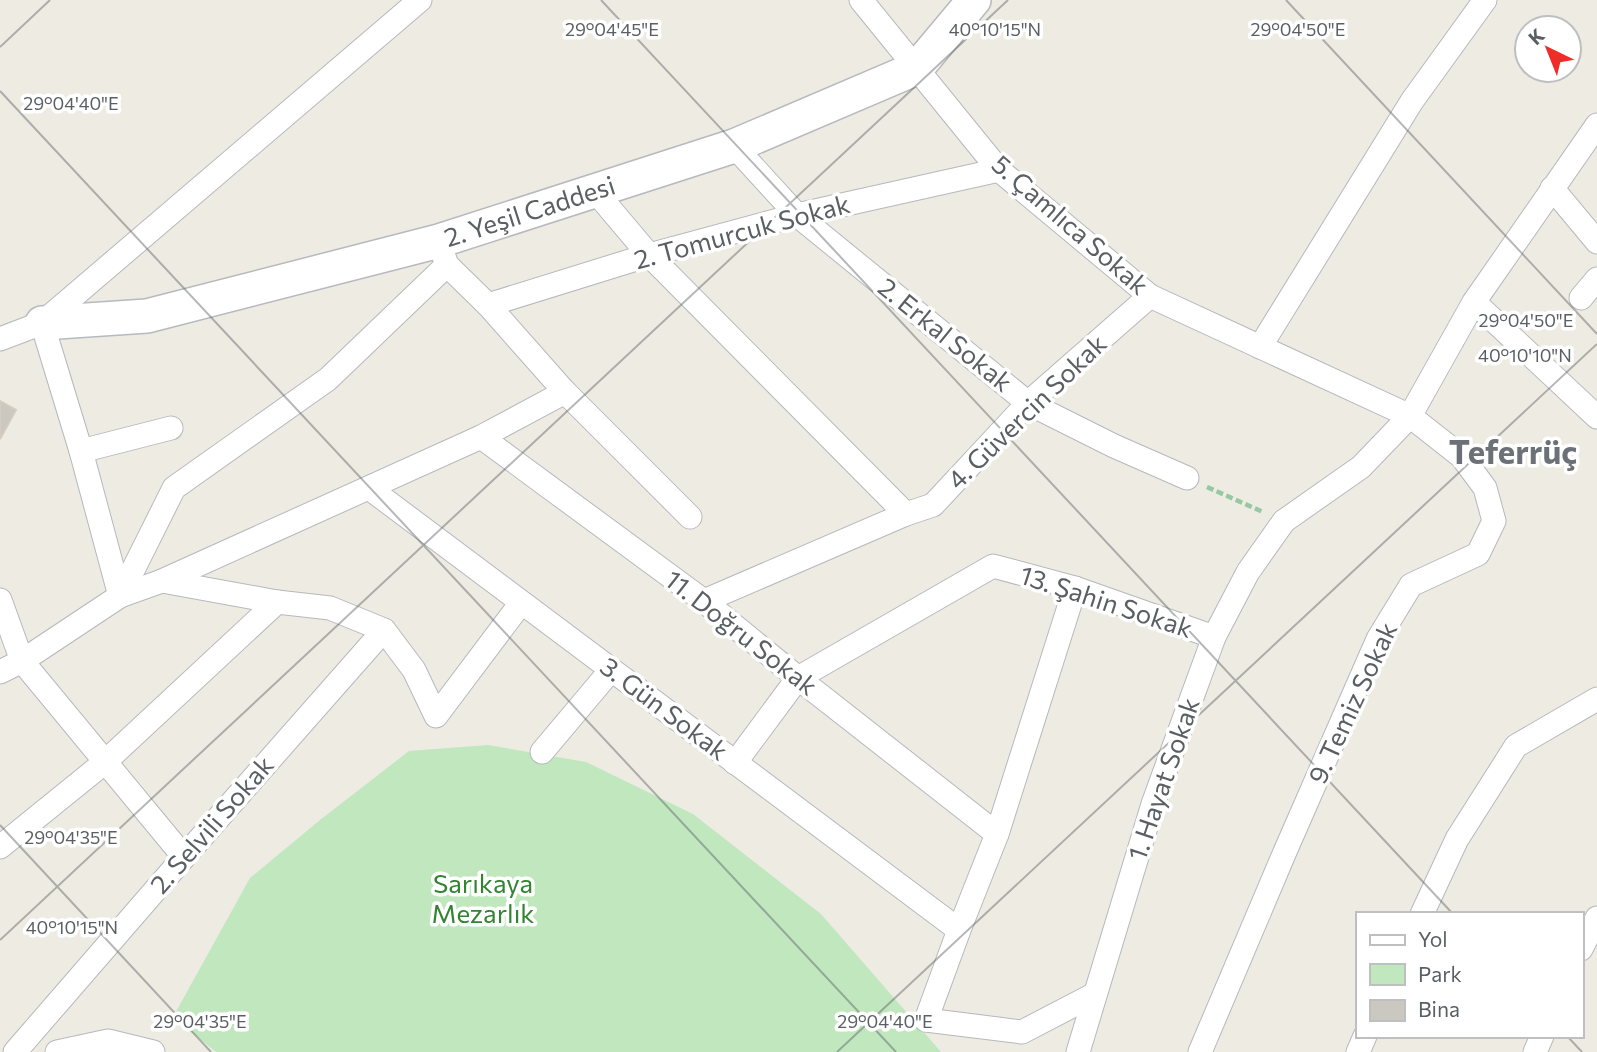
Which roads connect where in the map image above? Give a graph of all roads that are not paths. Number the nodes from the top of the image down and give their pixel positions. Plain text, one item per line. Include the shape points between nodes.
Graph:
1 (420, 0) edge
2 (862, 0) edge
3 (974, 0) edge
4 (1485, 0) edge
5 (917, 68) junction
6 (1597, 125) edge
7 (734, 146) junction
8 (999, 170) junction
9 (1552, 188) junction
10 (595, 191) junction
11 (797, 215) junction
12 (1597, 242) edge
13 (443, 253) junction
14 (649, 256) junction
15 (1597, 279) edge
16 (1150, 296) junction
17 (1581, 298) dead end
18 (1474, 302) junction
19 (488, 305) junction
20 (42, 323) junction
21 (0, 339) edge
22 (1260, 347) junction
23 (565, 392) junction
24 (1028, 403) junction
25 (1410, 416) junction
26 (1597, 417) edge
27 (171, 428) dead end
28 (481, 437) junction
29 (81, 451) junction
30 (1187, 478) road end
31 (369, 488) junction
32 (906, 514) junction
33 (690, 517) dead end
34 (162, 581) junction
35 (1075, 588) junction
36 (120, 596) junction
37 (0, 600) edge
38 (704, 601) junction
39 (277, 602) junction
40 (521, 603) junction
41 (384, 630) junction
42 (1214, 637) junction
43 (22, 661) junction
44 (611, 670) junction
45 (0, 672) edge
46 (798, 678) junction
47 (1597, 699) edge
48 (542, 752) dead end
49 (105, 762) junction
50 (736, 763) junction
51 (997, 834) junction
52 (0, 847) edge
53 (184, 857) junction
54 (1423, 912) edge
55 (1597, 918) edge
56 (959, 930) junction
57 (1583, 945) edge
58 (1095, 994) junction
59 (15, 1052) edge
60 (57, 1052) edge
61 (153, 1052) edge
62 (1078, 1052) edge
63 (1200, 1052) edge

1 - 20 street
2 - 5 street, 5. Çamlıca Sokak
3 - 5 main road, 2. Yeşil Caddesi
4 - 22 street via 1412,101
5 - 7 main road, 2. Yeşil Caddesi
5 - 8 street, 5. Çamlıca Sokak
6 - 9 street, 1. Hayat Sokak
7 - 10 main road, 2. Yeşil Caddesi
7 - 11 street, 2. Erkal Sokak
8 - 11 street, 2. Tomurcuk Sokak
8 - 16 street, 5. Çamlıca Sokak
9 - 12 street
9 - 18 street, 1. Hayat Sokak
10 - 13 main road, 2. Yeşil Caddesi
10 - 14 street
11 - 14 street, 2. Tomurcuk Sokak
11 - 24 street, 2. Erkal Sokak
13 - 19 street
13 - 20 main road, 2. Yeşil Caddesi via 147,316
13 - 36 street via 328,379 174,488
14 - 19 street, 2. Tomurcuk Sokak
14 - 32 street
15 - 17 street
16 - 22 street, 5. Çamlıca Sokak
16 - 24 street, 4. Güvercin Sokak
18 - 25 street, 1. Hayat Sokak
18 - 26 street
19 - 23 street
20 - 21 street
20 - 29 street
22 - 25 street, 5. Çamlıca Sokak
23 - 28 street
23 - 33 street
24 - 30 street, 2. Erkal Sokak
24 - 32 street, 4. Güvercin Sokak via 933,505
25 - 42 street, 1. Hayat Sokak via 1361,467 1284,521 1248,572
25 - 63 street, 9. Temiz Sokak via 1462,457 1485,488 1494,521 1478,554 1411,585 1378,639
27 - 29 street
28 - 31 street
28 - 38 street, 11. Doğru Sokak
29 - 36 street
31 - 34 street
31 - 40 street, 3. Gün Sokak
32 - 38 street, 4. Güvercin Sokak
34 - 36 street
34 - 39 street
35 - 42 street, 13. Şahin Sokak
35 - 46 street, 13. Şahin Sokak via 993,566
35 - 51 street
36 - 43 street
37 - 43 street
38 - 46 street, 11. Doğru Sokak
39 - 41 street via 330,608
39 - 49 street
40 - 41 street via 436,716 414,670
40 - 44 street, 3. Gün Sokak
41 - 53 street, 2. Selvili Sokak
42 - 58 street, 1. Hayat Sokak via 1153,803
43 - 45 street
43 - 49 street
44 - 48 street
44 - 50 street, 3. Gün Sokak
46 - 50 street, 13. Şahin Sokak
46 - 51 street, 11. Doğru Sokak
47 - 54 street via 1516,747 1457,839
49 - 52 street
49 - 53 street
50 - 56 street, 3. Gün Sokak
51 - 56 street
53 - 59 street, 2. Selvili Sokak
55 - 57 street
56 - 58 street via 926,1020 1022,1032
58 - 62 street, 1. Hayat Sokak
60 - 61 street via 108,1041

